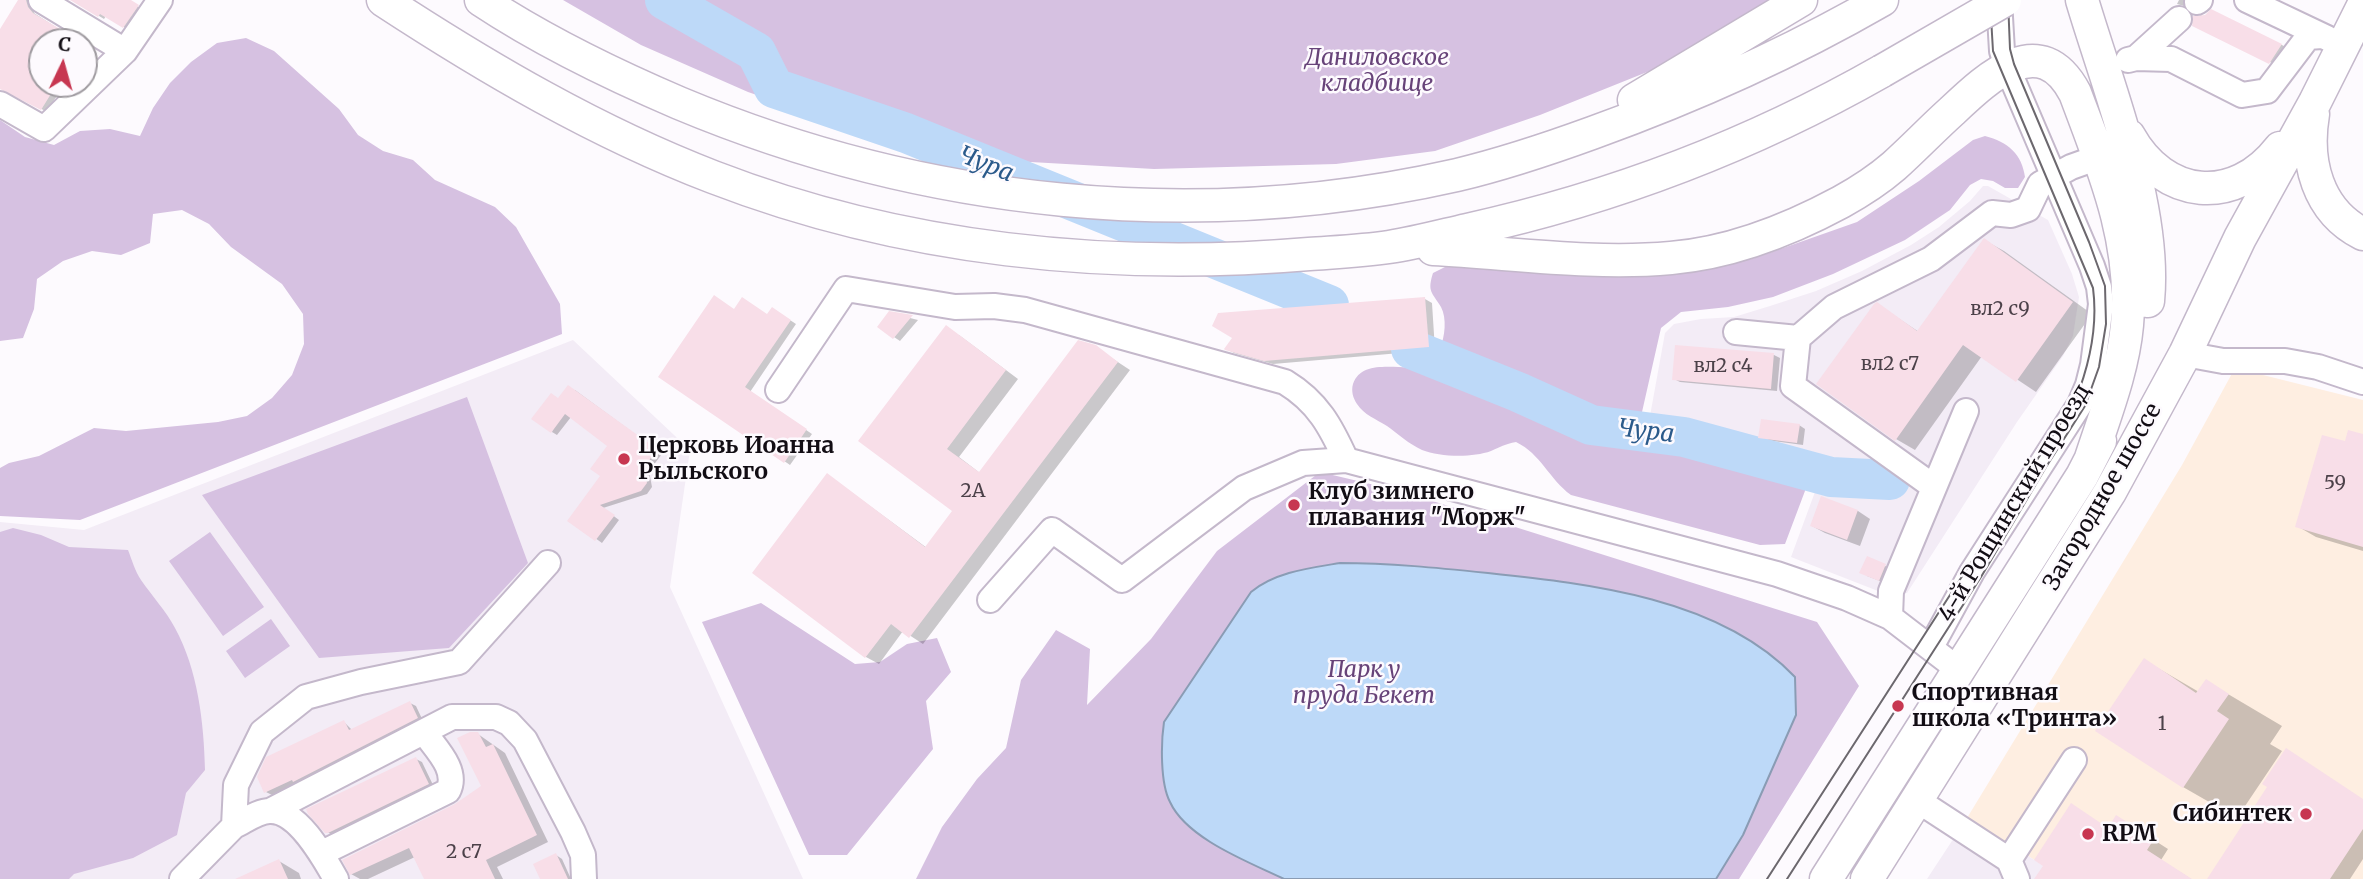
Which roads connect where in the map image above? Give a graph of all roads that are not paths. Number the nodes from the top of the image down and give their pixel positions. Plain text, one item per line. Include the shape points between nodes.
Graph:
1 (41, 0) edge
2 (160, 0) edge
3 (383, 0) edge
4 (481, 0) edge
5 (1801, 0) edge
6 (2002, 0) edge
7 (2082, 0) edge
8 (2246, 0) edge
9 (1876, 3) edge
10 (2363, 6) edge
11 (2179, 19) dead end
12 (2333, 41) junction
13 (125, 51) junction
14 (2136, 58) junction
15 (2102, 66) junction
16 (2007, 67) junction
17 (2315, 102) junction
18 (0, 104) edge
19 (2118, 116) junction
20 (1529, 156) junction
21 (2099, 157) junction
22 (2054, 177) junction
23 (2363, 234) edge
24 (1383, 248) junction
25 (1736, 332) dead end
26 (1798, 338) junction
27 (2185, 354) junction
28 (2363, 382) edge
29 (778, 390) dead end
30 (1966, 411) dead end
31 (2091, 458) junction
32 (1346, 460) junction
33 (1934, 486) junction
34 (548, 563) dead end
35 (990, 600) dead end
36 (1890, 617) junction
37 (1931, 647) junction
38 (1959, 670) junction
39 (424, 732) junction
40 (2074, 760) dead end
41 (1917, 800) junction
42 (270, 811) junction
43 (234, 826) junction
44 (322, 853) junction
45 (2013, 869) edge
46 (182, 879) edge
47 (336, 879) edge
48 (583, 879) edge
49 (1826, 879) edge
50 (1867, 879) edge

1 - 13 street
2 - 13 street
3 - 24 main road via 474,60 599,127 712,177 890,230 1055,255 1163,260 1255,259
4 - 20 main road via 620,78 731,125 825,155 988,192 1159,206 1251,204 1361,192
5 - 20 main road via 1661,86
6 - 16 street, 4-й Рощинский проезд via 2002,51
6 - 24 main road, bridge via 1824,105 1729,149 1621,189 1506,222
7 - 15 main road
8 - 12 street
9 - 20 main road via 1665,107
10 - 12 main road
11 - 14 street
12 - 14 street via 2308,37 2267,91 2242,95 2171,59
12 - 17 main road
13 - 18 street via 44,129
14 - 15 street
15 - 19 main road
16 - 21 main road via 2034,61 2058,69 2075,93
16 - 22 street, 4-й Рощинский проезд
16 - 24 main road via 1981,83 1891,168 1843,201 1734,247 1673,258 1602,261
17 - 19 main road via 2271,159 2232,185 2217,187 2186,187 2166,178 2135,147
17 - 23 main road via 2310,155 2320,191 2340,218
17 - 27 main road, Загородное шоссе via 2240,238
19 - 31 main road, Загородное шоссе via 2142,205 2150,287 2146,331 2130,382
21 - 22 street
21 - 31 main road via 2124,237 2129,285 2127,327 2116,378
22 - 26 street via 2040,184 2028,209 2011,215 1992,213 1931,259 1834,307
22 - 37 street, 4-й Рощинский проезд via 2099,287 2099,325 2088,385
25 - 26 street
26 - 33 street via 1793,386
27 - 28 street via 2285,361
27 - 41 main road, Загородное шоссе via 2110,492
29 - 32 street via 846,289 955,307 1015,308 1285,382 1320,411
30 - 33 street
31 - 38 main road, Загородное шоссе
32 - 35 street via 1303,463 1244,488 1122,580 1052,530
32 - 36 street via 1777,574
33 - 36 street via 1891,591
34 - 43 street via 459,662 306,697 262,732 236,785
36 - 37 street
37 - 38 street
38 - 49 main road, Загородное шоссе
39 - 42 street
39 - 44 street via 450,768 448,790
39 - 48 street via 452,717 496,717 509,723 525,740 573,832 583,855
40 - 45 street
41 - 45 street
41 - 50 main road, Загородное шоссе
42 - 43 street
42 - 44 street via 294,821
43 - 46 street
44 - 47 street

